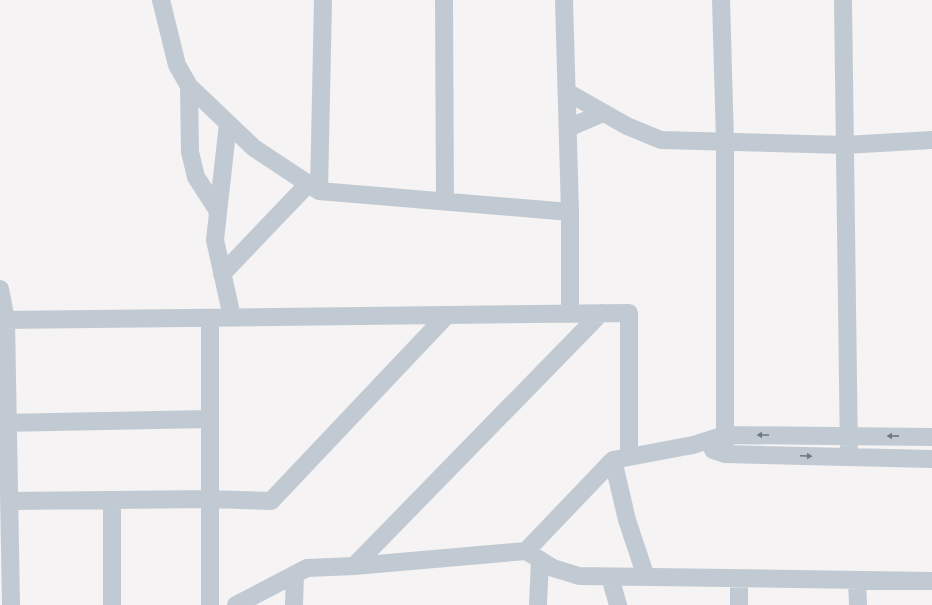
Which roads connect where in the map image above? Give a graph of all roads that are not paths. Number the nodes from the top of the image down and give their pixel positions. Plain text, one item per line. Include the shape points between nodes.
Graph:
1 (323, 0) edge
2 (444, 0) edge
3 (564, 0) edge
4 (722, 0) edge
5 (843, 0) edge
6 (164, 3) edge
7 (189, 86) junction
8 (566, 92) junction
9 (602, 113) junction
10 (228, 123) junction
11 (568, 128) junction
12 (932, 140) edge
13 (725, 142) junction
14 (845, 145) junction
15 (314, 187) junction
16 (445, 201) junction
17 (218, 211) junction
18 (570, 212) junction
19 (222, 274) junction
20 (0, 289) edge
21 (601, 313) junction
22 (570, 314) junction
23 (447, 315) junction
24 (232, 317) junction
25 (210, 318) junction
26 (3, 320) edge
27 (210, 419) junction
28 (4, 423) edge
29 (725, 435) junction
30 (849, 435) junction
31 (932, 437) edge
32 (693, 445) junction
33 (725, 454) junction
34 (849, 457) junction
35 (621, 458) junction
36 (932, 459) edge
37 (210, 499) junction
38 (112, 500) junction
39 (9, 501) junction
40 (5, 521) edge
41 (533, 555) junction
42 (354, 566) junction
43 (295, 574) junction
44 (610, 577) junction
45 (646, 577) junction
46 (739, 579) junction
47 (857, 580) junction
48 (932, 581) edge
49 (245, 603) edge
50 (11, 605) edge
51 (112, 605) edge
52 (210, 605) edge
53 (294, 605) edge
54 (538, 605) edge
55 (618, 605) edge
56 (739, 605) edge
57 (858, 605) edge

1 - 15 street
2 - 16 street
3 - 8 street
4 - 13 street
5 - 14 street
6 - 7 street via 177,65
7 - 10 street
7 - 17 street via 190,152 196,177
8 - 9 street
8 - 11 street
9 - 11 street
9 - 13 street via 660,140
10 - 15 street via 254,148
10 - 17 street
11 - 18 street
12 - 14 street
13 - 14 street
13 - 29 street
14 - 30 street
15 - 16 street
15 - 19 street
16 - 18 street
17 - 19 street via 215,240
18 - 22 street
19 - 24 street
20 - 26 street
21 - 22 street
21 - 35 street via 629,313
21 - 42 street
22 - 23 street
23 - 24 street
23 - 37 street via 270,501
24 - 25 street
25 - 26 street
25 - 27 street
26 - 28 street
27 - 28 street
27 - 37 street
28 - 39 street
30 -> 29 street
29 - 32 street
29 - 33 street
31 -> 30 street
30 - 34 street
32 - 33 street
32 - 35 street
33 -> 34 street
34 - 36 street
35 - 41 street
35 - 45 street via 627,520
37 - 38 street
37 - 52 street
38 - 39 street
38 - 51 street
39 - 40 street
40 - 50 street
41 - 42 street
41 - 44 street via 553,568 579,576
41 - 54 street
42 - 43 street via 307,568
43 - 49 street
43 - 53 street
44 - 45 street
44 - 55 street
45 - 46 street
46 - 47 street
46 - 56 street
47 - 48 street
47 - 57 street

